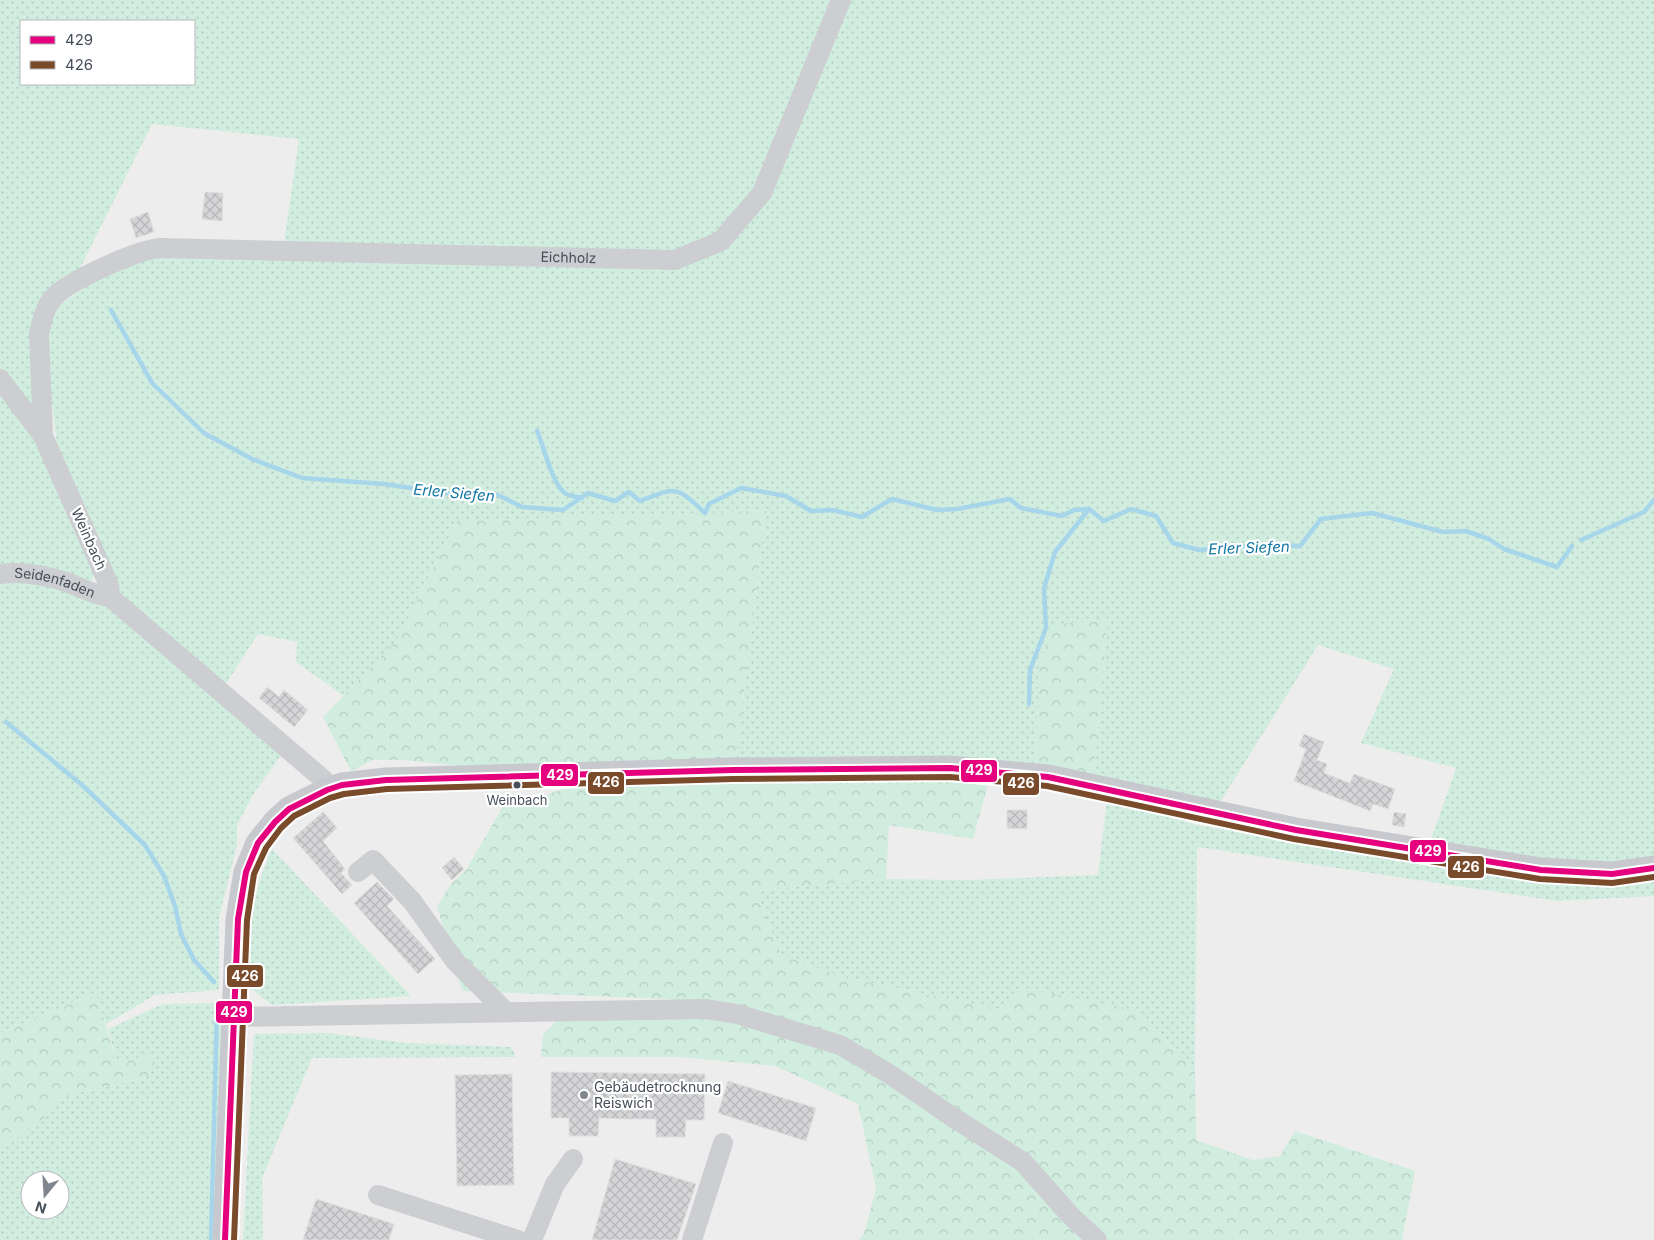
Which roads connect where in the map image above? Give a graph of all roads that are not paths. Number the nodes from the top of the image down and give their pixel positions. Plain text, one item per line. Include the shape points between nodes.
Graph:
1 (841, 0) edge
2 (142, 250) joint
3 (0, 379) edge
4 (43, 436) junction
5 (0, 574) edge
6 (110, 597) junction
7 (327, 790) junction
8 (1654, 868) edge
9 (358, 872) dead end
10 (234, 1005) junction
11 (506, 1012) junction
12 (723, 1143) dead end
13 (573, 1159) dead end
14 (378, 1195) dead end
15 (534, 1231) edge
16 (224, 1240) edge
17 (518, 1240) edge
18 (692, 1240) edge
19 (1097, 1240) edge

1 - 2 street, Eichholz via 762,193 721,242 675,260
2 - 4 street, Weinbach via 78,280 53,297 47,308 39,334
3 - 4 street
4 - 6 street, Weinbach via 109,584
5 - 6 street, Seidenfaden via 16,572 65,582 98,596
6 - 7 street via 324,780
7 - 8 main road via 378,780 497,776 900,767 1002,771 1104,788 1306,831 1541,870 1612,874
7 - 10 main road via 289,809 266,832 251,858 238,918
9 - 11 street via 373,860 412,901 455,961
10 - 11 street
10 - 16 main road
11 - 19 street via 706,1009 737,1014 840,1045 891,1074 1023,1162
12 - 18 street
13 - 15 street via 554,1184
14 - 17 street

